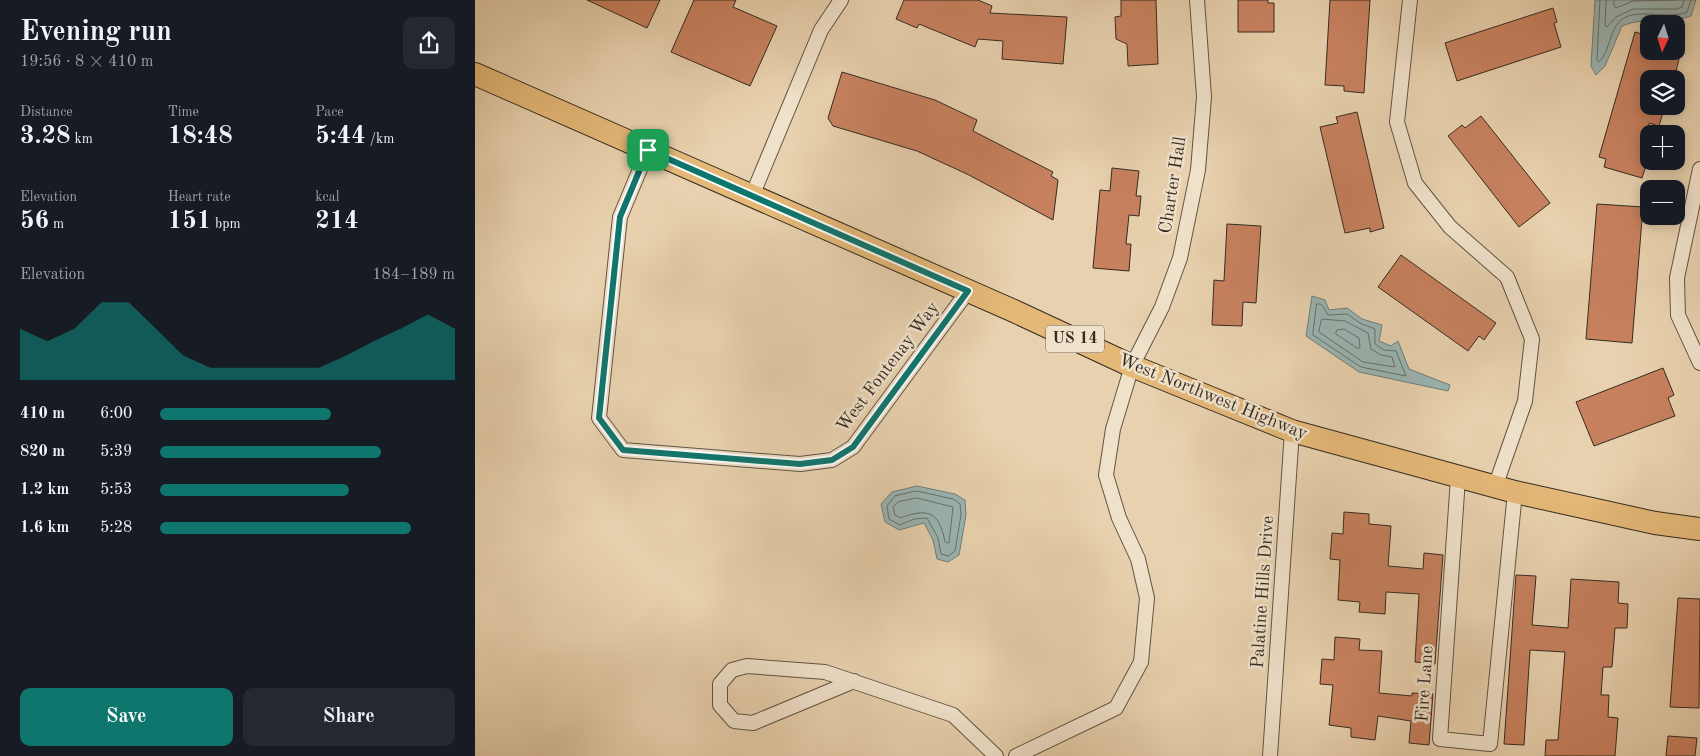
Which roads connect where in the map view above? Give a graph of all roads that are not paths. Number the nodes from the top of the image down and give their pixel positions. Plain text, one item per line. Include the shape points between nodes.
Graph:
1 (841, 0) edge
2 (1197, 0) edge
3 (1410, 0) edge
4 (475, 74) edge
5 (648, 150) junction
6 (1700, 169) edge
7 (752, 196) junction
8 (968, 291) junction
9 (1699, 356) edge
10 (1131, 366) junction
11 (1293, 431) junction
12 (1458, 478) junction
13 (1505, 490) junction
14 (1700, 529) edge
15 (854, 681) junction
16 (996, 756) edge
17 (1016, 756) edge
18 (1270, 756) edge

1 - 7 street via 821,30
2 - 10 street, Charter Hall via 1204,97 1198,170 1180,258 1163,307
3 - 13 street via 1397,122 1415,183 1450,227 1507,277 1533,339 1525,401
4 - 5 main road, West Northwest Highway / US 14
5 - 7 main road, West Northwest Highway / US 14
5 - 8 street, West Fontenay Way via 620,217 599,418 623,450 800,464 832,460 853,447
6 - 9 street via 1677,278 1679,315
7 - 8 main road, West Northwest Highway / US 14
8 - 10 main road, West Northwest Highway / US 14
10 - 11 main road, West Northwest Highway / US 14
10 - 17 street, Charter Hall via 1113,429 1106,475 1119,518 1138,559 1147,598 1141,662 1116,708
11 - 12 main road, West Northwest Highway / US 14
11 - 18 street, Palatine Hills Drive
12 - 13 main road, West Northwest Highway / US 14
12 - 13 street, Fire Lane via 1440,739 1490,744
13 - 14 main road, West Northwest Highway / US 14 via 1655,523
15 - 15 street via 753,723 734,721 720,705 720,684 732,670 747,666 825,672
15 - 16 street via 953,715

